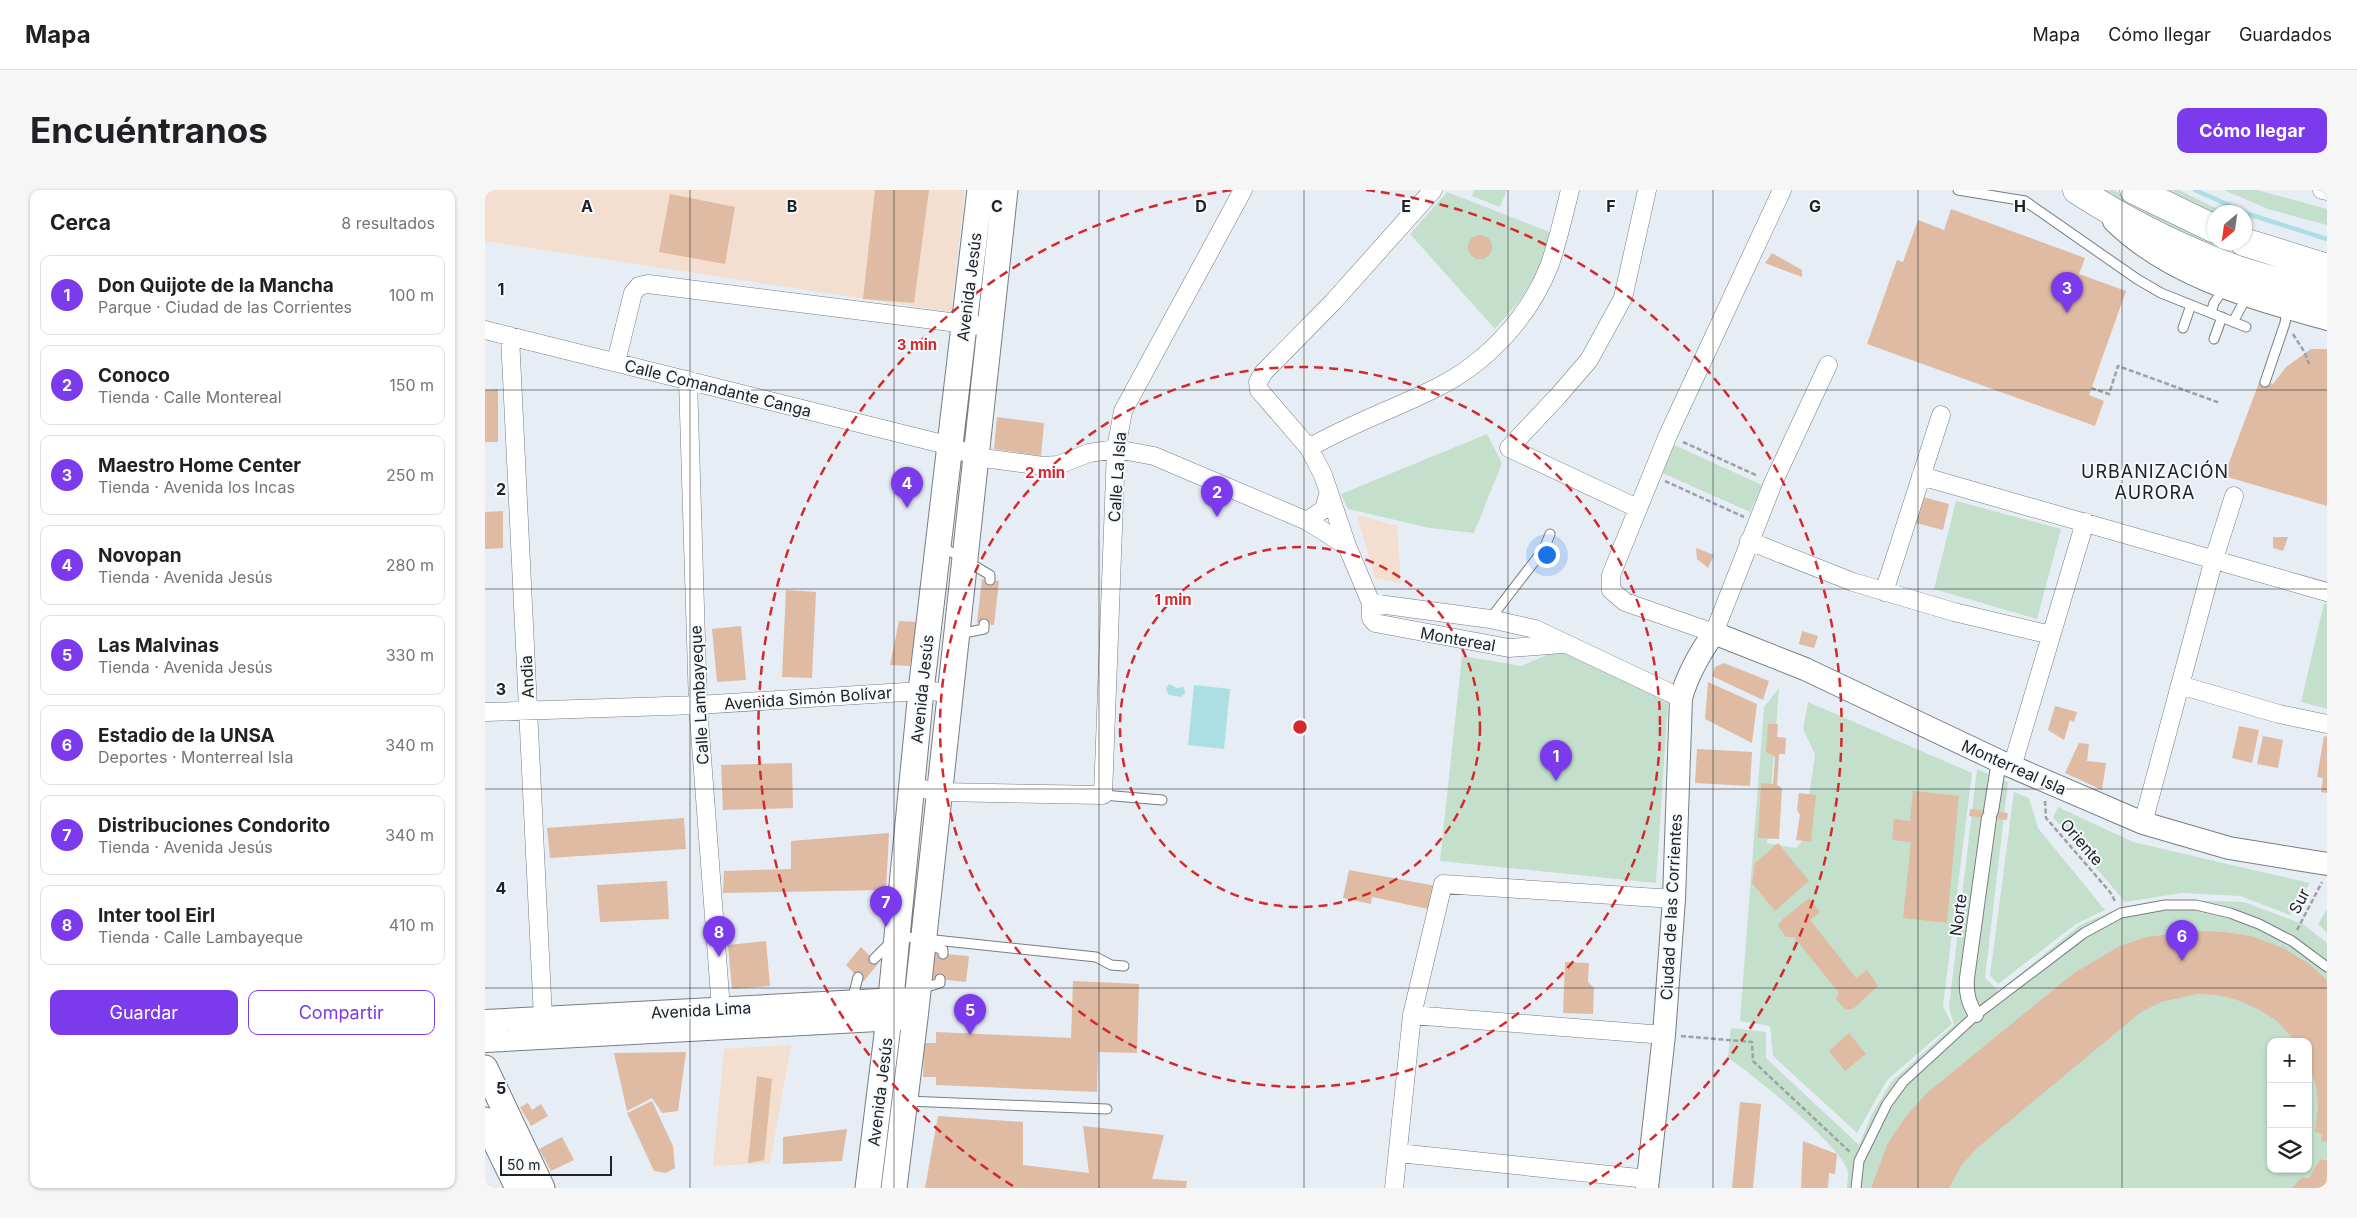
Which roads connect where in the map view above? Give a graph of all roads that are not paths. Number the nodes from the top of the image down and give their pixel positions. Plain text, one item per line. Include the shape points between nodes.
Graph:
1 (981, 190) edge
2 (1005, 190) edge
3 (1243, 190) edge
4 (1433, 190) edge
5 (1570, 190) edge
6 (1647, 190) edge
7 (1782, 190) edge
8 (1958, 190) edge
9 (2134, 190) edge
10 (2322, 190) edge
11 (2327, 191) edge
12 (2084, 195) edge
13 (2207, 225) edge
14 (2244, 268) edge
15 (2327, 268) edge
16 (2327, 295) edge
17 (2191, 306) junction
18 (2211, 313) junction
19 (2286, 315) junction
20 (2222, 317) junction
21 (2327, 319) edge
22 (2233, 322) junction
23 (965, 324) junction
24 (990, 327) junction
25 (2246, 327) dead end
26 (2183, 328) dead end
27 (485, 330) edge
28 (510, 336) junction
29 (2214, 339) dead end
30 (616, 362) junction
31 (1828, 365) dead end
32 (688, 380) junction
33 (2265, 382) dead end
34 (1941, 414) dead end
35 (951, 446) junction
36 (1309, 448) junction
37 (1116, 449) junction
38 (975, 457) junction
39 (1921, 476) junction
40 (1329, 492) junction
41 (2235, 496) dead end
42 (1637, 508) junction
43 (1307, 521) junction
44 (2085, 522) junction
45 (968, 526) junction
46 (940, 533) junction
47 (1550, 534) dead end
48 (1749, 541) junction
49 (1347, 546) junction
50 (965, 559) junction
51 (2214, 559) junction
52 (990, 580) dead end
53 (1885, 592) junction
54 (2327, 592) edge
55 (1371, 603) junction
56 (1490, 619) junction
57 (984, 624) dead end
58 (1714, 633) junction
59 (956, 635) junction
60 (2051, 636) junction
61 (1562, 644) junction
62 (2180, 685) junction
63 (921, 691) junction
64 (950, 692) junction
65 (1681, 698) junction
66 (698, 705) junction
67 (529, 710) junction
68 (485, 712) edge
69 (2327, 724) edge
70 (2006, 764) junction
71 (913, 787) junction
72 (939, 792) junction
73 (1103, 795) junction
74 (1162, 800) dead end
75 (2143, 823) junction
76 (2325, 872) edge
77 (1673, 899) junction
78 (897, 936) junction
79 (935, 945) junction
80 (874, 959) dead end
81 (1124, 966) dead end
82 (2327, 967) edge
83 (859, 977) dead end
84 (940, 979) dead end
85 (916, 1002) junction
86 (721, 1009) junction
87 (890, 1009) junction
88 (852, 1011) junction
89 (1412, 1015) junction
90 (1976, 1015) junction
91 (543, 1018) junction
92 (485, 1021) edge
93 (1664, 1035) junction
94 (485, 1041) edge
95 (485, 1068) edge
96 (891, 1100) junction
97 (1107, 1109) dead end
98 (485, 1120) edge
99 (874, 1144) junction
100 (899, 1147) junction
101 (1398, 1153) junction
102 (1647, 1184) edge
103 (518, 1188) edge
104 (541, 1188) edge
105 (868, 1188) edge
106 (894, 1188) edge
107 (1394, 1188) edge
108 (1856, 1188) edge

1 - 23 main road, Avenida Jesús
2 - 24 main road, Avenida Jesús
3 - 37 street, Calle La Isla via 1123,411
4 - 36 street, Montereal via 1258,382 1259,390
5 - 36 street via 1549,265 1535,293 1522,314 1489,352 1468,370 1437,388 1341,429
6 - 42 street via 1623,298 1589,360 1509,448
7 - 42 street via 1667,435
8 - 17 lane via 2025,201 2137,279
9 - 13 main road
10 - 11 street
12 - 14 main road via 2146,229
14 - 15 main road
14 - 16 main road
14 - 18 lane via 2214,303
14 - 19 street
14 - 22 lane
17 - 18 lane
17 - 26 lane
18 - 20 lane
19 - 21 street
19 - 33 lane
20 - 22 lane
20 - 29 lane
22 - 25 lane
23 - 24 street
23 - 30 street via 648,284 639,286 633,293
23 - 35 main road, Avenida Jesús
24 - 38 main road, Avenida Jesús
27 - 28 street, Calle Comandante Canga
28 - 30 street, Calle Comandante Canga
28 - 67 street, Andia
30 - 32 street, Calle Comandante Canga
31 - 48 street
32 - 35 street, Calle Comandante Canga
32 - 66 street, Calle Lambayeque
34 - 39 street
35 - 38 street, Calle Comandante Canga
35 - 46 main road, Avenida Jesús
36 - 40 street, Montereal
37 - 38 street, Calle Comandante Canga via 1043,466
37 - 43 street, Calle Comandante Canga via 1154,456
37 - 73 street, Calle La Isla
38 - 45 main road, Avenida Jesús
39 - 44 street
39 - 53 street
40 - 43 street via 1324,509
40 - 49 street, Montereal
41 - 51 street
42 - 58 street via 1611,575 1611,590 1625,602
43 - 49 street, Calle Comandante Canga
44 - 51 street
44 - 60 street
45 - 46 main road
45 - 50 main road, Avenida Jesús
46 - 50 lane
46 - 63 main road, Avenida Jesús
47 - 56 lane via 1544,549
48 - 53 street
48 - 58 street
49 - 55 street, Montereal
50 - 52 lane via 990,575
50 - 59 main road, Avenida Jesús
51 - 54 street
51 - 62 street
53 - 60 street
55 - 56 street, Montereal
55 - 61 street, Montereal via 1371,618 1375,623 1397,628 1509,648
56 - 61 street, Montereal via 1535,629
57 - 59 lane via 984,629
58 - 65 street, Ciudad de las Corrientes via 1694,663
58 - 70 street, Monterreal Isla via 1805,669
59 - 64 main road, Avenida Jesús
60 - 70 street
61 - 65 street, Montereal
62 - 69 street via 2279,714
62 - 75 street
63 - 64 street, Avenida Simón Bolívar
63 - 66 street, Avenida Simón Bolívar
63 - 71 main road, Avenida Jesús
64 - 72 main road, Avenida Jesús
65 - 77 street, Ciudad de las Corrientes
66 - 67 street, Avenida Simón Bolívar
66 - 86 street, Calle Lambayeque
67 - 68 street, Avenida Simón Bolívar
67 - 91 street, Andia
70 - 75 street, Monterreal Isla
70 - 90 street, Norte via 1990,815 1967,978 1967,993
71 - 72 street
71 - 78 main road, Avenida Jesús
72 - 73 street
72 - 79 main road, Avenida Jesús
73 - 74 lane
75 - 76 street, Monterreal Isla
77 - 89 street via 1443,884
77 - 93 street, Ciudad de las Corrientes
78 - 79 lane
78 - 80 lane
78 - 87 main road, Avenida Jesús
79 - 81 lane via 1096,957 1111,965
79 - 85 main road, Avenida Jesús
82 - 90 lane via 2292,941 2259,924 2196,905 2165,905 2121,913 2084,933
83 - 88 lane
84 - 85 lane via 940,983
85 - 87 street, Avenida Lima
85 - 96 main road, Avenida Jesús
86 - 88 street, Avenida Lima
86 - 91 street, Avenida Lima
87 - 88 street, Avenida Lima
87 - 96 main road, Avenida Jesús
88 - 94 street, Avenida Lima
89 - 93 street
89 - 101 street
90 - 108 lane via 1903,1082 1887,1104 1859,1161
91 - 92 street, Avenida Lima
93 - 102 street, Ciudad de las Corrientes
95 - 104 main road
96 - 97 lane
96 - 99 main road, Avenida Jesús
96 - 100 main road, Avenida Jesús
98 - 103 main road
99 - 100 main road
99 - 105 main road, Avenida Jesús
100 - 106 main road, Avenida Jesús
101 - 102 street
101 - 107 street

